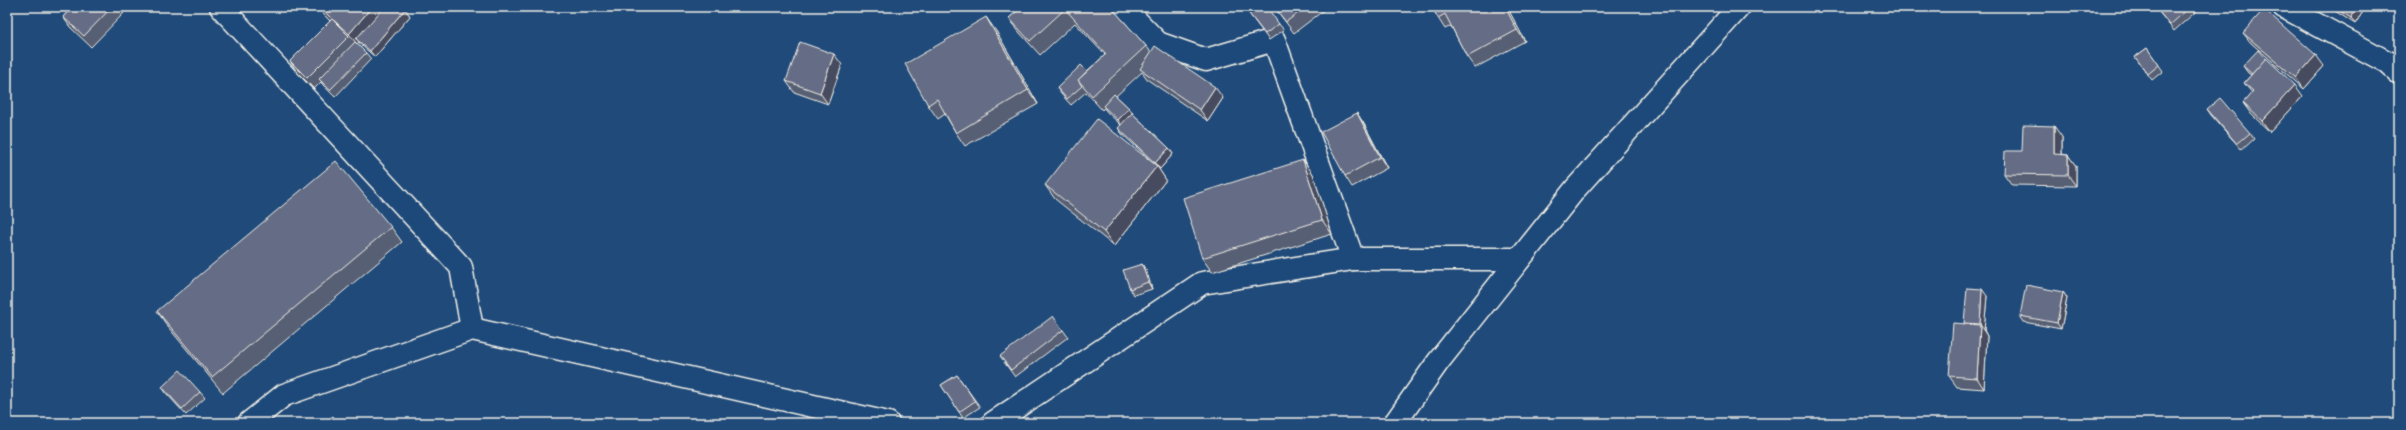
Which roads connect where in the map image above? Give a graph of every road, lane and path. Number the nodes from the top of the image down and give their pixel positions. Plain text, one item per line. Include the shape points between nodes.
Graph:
1 (221, 7) edge
2 (1123, 7) edge
3 (1739, 7) edge
4 (2284, 7) edge
5 (2399, 73) edge
6 (1354, 259) junction
7 (1519, 259) junction
8 (472, 329) junction
9 (249, 423) edge
10 (888, 423) edge
11 (993, 423) edge
12 (1395, 423) edge

1 - 8 street via 461,267
2 - 6 street via 1158,43 1206,60 1274,40
3 - 7 street via 1576,188
4 - 5 street via 2387,62
6 - 7 street
6 - 11 street via 1202,283
7 - 12 street via 1438,362
8 - 9 street via 284,395
8 - 10 street

